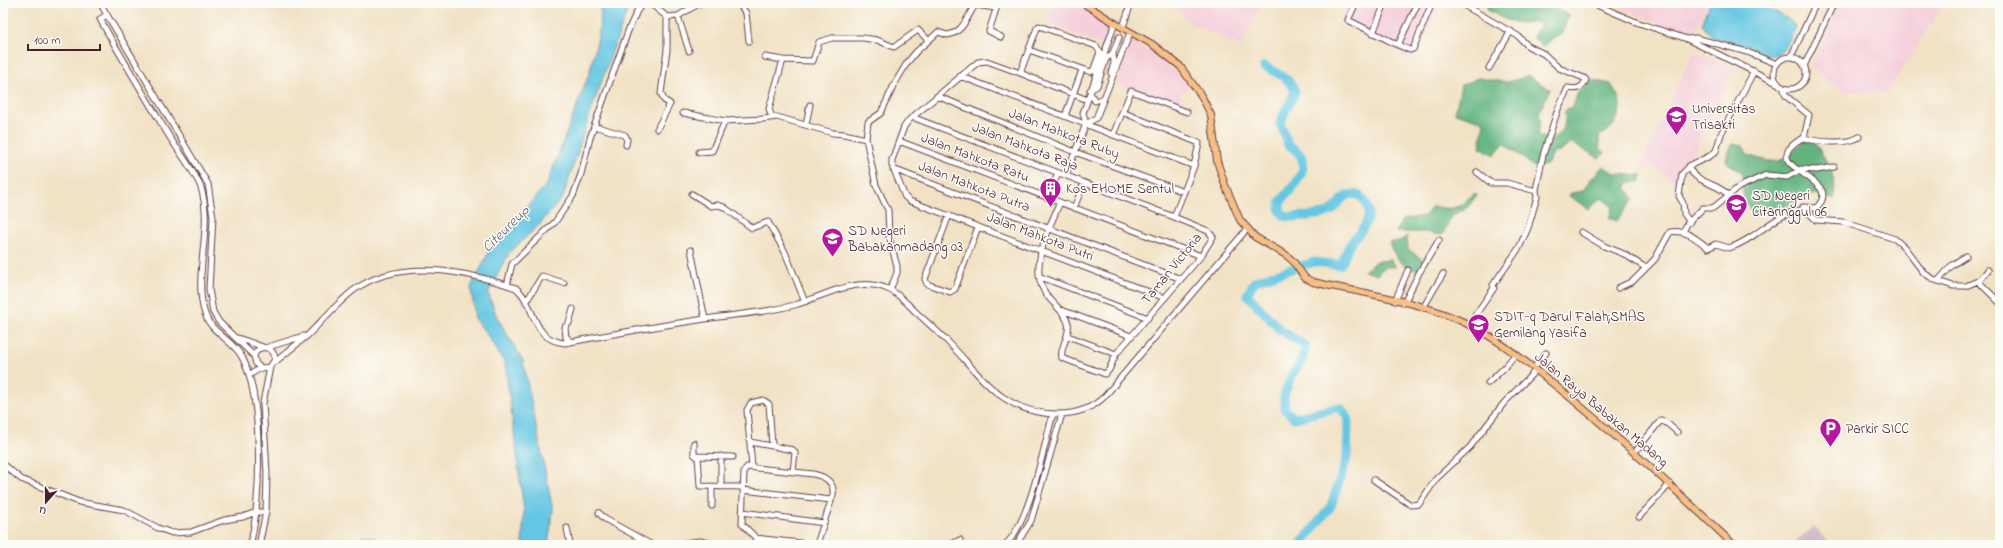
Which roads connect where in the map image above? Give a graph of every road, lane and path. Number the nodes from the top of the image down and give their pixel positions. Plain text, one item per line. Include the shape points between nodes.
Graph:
1 (100, 3) edge
2 (643, 3) edge
3 (650, 3) edge
4 (700, 3) edge
5 (738, 3) edge
6 (1083, 3) edge
7 (1131, 3) edge
8 (1356, 3) edge
9 (1385, 3) edge
10 (1418, 3) edge
11 (1432, 3) edge
12 (1460, 3) edge
13 (1592, 3) edge
14 (1816, 3) edge
15 (1834, 3) edge
16 (997, 5) edge
17 (107, 15) junction
18 (678, 16) junction
19 (667, 17) junction
20 (111, 21) junction
21 (1115, 23) junction
22 (1124, 24) dead end
23 (104, 26) junction
24 (1510, 31) junction
25 (1130, 33) junction
26 (1373, 33) junction
27 (1119, 37) dead end
28 (1001, 38) dead end
29 (1687, 39) junction
30 (928, 40) junction
31 (749, 41) dead end
32 (1398, 45) junction
33 (1029, 50) junction
34 (689, 51) dead end
35 (1113, 53) junction
36 (765, 57) dead end
37 (1791, 57) junction
38 (783, 60) junction
39 (1777, 64) junction
40 (1804, 66) junction
41 (1489, 68) dead end
42 (1082, 70) junction
43 (1754, 71) junction
44 (1020, 74) junction
45 (960, 76) junction
46 (1777, 83) junction
47 (1783, 87) junction
48 (1090, 91) junction
49 (1073, 94) junction
50 (937, 96) junction
51 (1105, 96) junction
52 (1085, 99) dead end
53 (810, 105) dead end
54 (683, 112) dead end
55 (1122, 112) junction
56 (1187, 112) dead end
57 (1065, 116) junction
58 (772, 117) junction
59 (912, 117) junction
60 (725, 121) junction
61 (806, 124) junction
62 (1086, 124) junction
63 (594, 126) junction
64 (657, 129) dead end
65 (1113, 135) junction
66 (1859, 137) dead end
67 (1804, 138) junction
68 (866, 139) junction
69 (899, 141) junction
70 (626, 145) dead end
71 (699, 152) dead end
72 (1075, 152) junction
73 (1194, 166) junction
74 (1689, 167) junction
75 (1834, 167) dead end
76 (893, 169) junction
77 (1798, 170) junction
78 (1477, 172) dead end
79 (1058, 173) junction
80 (1066, 176) junction
81 (1084, 183) junction
82 (1536, 191) junction
83 (1184, 192) junction
84 (692, 194) dead end
85 (1729, 196) junction
86 (1048, 198) junction
87 (1060, 202) junction
88 (1074, 208) junction
89 (1792, 212) junction
90 (949, 215) junction
91 (1174, 217) junction
92 (1690, 222) junction
93 (978, 226) junction
94 (1050, 228) junction
95 (1247, 229) junction
96 (1581, 232) dead end
97 (1683, 232) junction
98 (1439, 240) dead end
99 (691, 250) dead end
100 (1041, 251) junction
101 (1201, 256) junction
102 (1966, 256) dead end
103 (1646, 268) junction
104 (1408, 270) dead end
105 (1988, 270) dead end
106 (1443, 274) dead end
107 (1040, 277) junction
108 (1181, 278) junction
109 (1938, 281) junction
110 (1978, 282) junction
111 (564, 283) dead end
112 (505, 284) junction
113 (1618, 288) dead end
114 (890, 290) junction
115 (1165, 298) junction
116 (1395, 301) junction
117 (526, 302) junction
118 (805, 302) junction
119 (1404, 303) junction
120 (2000, 303) edge
121 (1423, 308) junction
122 (573, 309) dead end
123 (1059, 309) junction
124 (1148, 318) junction
125 (705, 319) junction
126 (1469, 324) junction
127 (307, 336) junction
128 (1068, 336) junction
129 (1131, 336) junction
130 (237, 338) junction
131 (569, 342) junction
132 (265, 347) junction
133 (1546, 353) dead end
134 (252, 354) junction
135 (1116, 354) junction
136 (1515, 355) junction
137 (242, 356) junction
138 (275, 362) junction
139 (270, 367) junction
140 (261, 368) junction
141 (1535, 369) junction
142 (250, 375) junction
143 (1488, 383) dead end
144 (1053, 414) junction
145 (1062, 414) junction
146 (1677, 432) dead end
147 (750, 442) junction
148 (694, 443) dead end
149 (772, 445) junction
150 (1634, 452) junction
151 (698, 456) junction
152 (721, 456) junction
153 (734, 456) dead end
154 (3, 464) edge
155 (752, 467) junction
156 (793, 471) junction
157 (1374, 480) dead end
158 (1670, 484) junction
159 (712, 487) junction
160 (721, 487) junction
161 (743, 488) junction
162 (831, 500) junction
163 (712, 506) dead end
164 (256, 512) junction
165 (266, 512) junction
166 (742, 512) junction
167 (599, 513) dead end
168 (1639, 517) dead end
169 (824, 523) junction
170 (567, 528) dead end
171 (755, 538) junction
172 (960, 540) dead end
173 (250, 545) edge
174 (260, 545) edge
175 (570, 545) edge
176 (652, 545) edge
177 (670, 545) edge
178 (718, 545) edge
179 (763, 545) edge
180 (818, 545) edge
181 (950, 545) edge
182 (1005, 545) edge
183 (1016, 545) edge
184 (1733, 545) edge

1 - 17 street
2 - 63 street via 628,31
3 - 19 street
4 - 18 street
5 - 31 street via 746,13
6 - 21 main road
7 - 22 street
8 - 26 street via 1348,20
9 - 26 street
10 - 32 street
11 - 32 street via 1413,50
12 - 24 street
13 - 29 street via 1636,22
14 - 37 street
15 - 40 street
16 - 28 street via 989,31
16 - 30 street via 976,5 958,31 947,35 938,32
17 - 20 street
17 - 23 street via 100,19
18 - 19 street
18 - 34 street
19 - 64 street via 667,50 661,93 664,100 670,104
20 - 23 street
20 - 130 street via 208,184 213,218 210,301 219,322
21 - 25 main road
21 - 48 street
23 - 137 street via 201,187 205,218 201,289 205,315 213,328
24 - 41 street
24 - 82 street via 1528,46 1544,54 1559,68 1586,80 1580,88 1568,88 1562,99 1543,155
25 - 51 street
25 - 95 main road via 1173,59 1202,97 1211,115 1218,161 1225,185 1234,208
26 - 32 street
27 - 35 street
29 - 39 street via 1696,38 1747,52
29 - 43 street
30 - 38 street via 918,30 894,47 871,39 832,38 819,42 813,61
30 - 68 street via 899,76 881,113 868,122
33 - 42 street
33 - 42 street via 1039,26 1098,48 1100,52 1093,71
33 - 44 street
35 - 48 street via 1106,59 1097,86
35 - 51 street via 1114,63
36 - 38 street
37 - 39 street
37 - 40 street
38 - 58 street via 769,109
39 - 46 street via 1774,74
40 - 47 street via 1806,76 1801,84 1792,89
42 - 49 street
43 - 46 street
43 - 74 street via 1721,134 1716,151
44 - 45 street via 984,60
44 - 49 street
45 - 50 street
45 - 57 street
46 - 47 street
47 - 67 street via 1786,96 1809,115
48 - 51 street via 1095,101
48 - 62 street via 1083,113
49 - 52 street
49 - 57 street
50 - 59 street
50 - 72 street, Jalan Mahkota Ruby
51 - 62 street via 1096,118
53 - 61 street
54 - 60 street
55 - 56 street via 1131,91
55 - 65 street
55 - 73 street via 1198,141 1200,146
57 - 62 street
58 - 60 street
58 - 61 street
59 - 69 street via 904,127
59 - 79 street, Jalan Mahkota Raja
60 - 71 street via 712,151
61 - 68 street via 833,133
62 - 65 street
62 - 72 street
63 - 70 street via 625,135 628,139
63 - 112 street via 578,184 568,205 555,222 512,264
65 - 73 street
66 - 67 street via 1850,141
67 - 77 street via 1793,145 1787,153 1788,161
68 - 114 street via 876,185 888,210 890,237 897,266
69 - 76 street via 892,160
69 - 86 street, Jalan Mahkota Ratu
72 - 80 street
72 - 83 street, Jalan Mahkota Ruby
73 - 83 street
74 - 85 street via 1700,179 1721,188
74 - 92 street via 1682,174 1679,197 1683,203 1684,214
75 - 77 street
76 - 90 street, Jalan Mahkota Putri via 907,199
76 - 94 street, Jalan Mahkota Putra
77 - 85 street via 1787,177 1766,175 1739,188
77 - 89 street via 1818,184 1822,199 1816,208 1799,207
78 - 82 street via 1491,183 1507,183
79 - 80 street, Jalan Mahkota Raja
79 - 86 street
80 - 81 street, Jalan Mahkota Raja
81 - 88 street
81 - 91 street, Jalan Mahkota Raja
82 - 126 street via 1537,198 1519,248
83 - 91 street
84 - 118 street via 710,206 724,207 752,228 768,222 785,252
85 - 92 street via 1713,208 1703,208
86 - 87 street, Jalan Mahkota Ratu
87 - 88 street, Jalan Mahkota Ratu
87 - 94 street, Taman Victoria
88 - 101 street, Jalan Mahkota Ratu
89 - 97 street via 1729,248 1716,244 1708,248 1694,236
89 - 109 street via 1804,210 1816,220 1843,222 1895,239 1924,273
90 - 93 street, Jalan Mahkota Putri
90 - 93 street via 925,278 927,284 950,292 955,289
91 - 101 street, Taman Victoria via 1211,234 1212,240
92 - 97 street
93 - 100 street, Jalan Mahkota Putri
94 - 100 street, Taman Victoria
94 - 108 street, Jalan Mahkota Putra
95 - 116 main road, Jalan Raya Babakan Madang via 1259,241 1286,255 1302,275 1313,282
95 - 145 street via 1105,396 1086,409
96 - 103 street
97 - 103 street via 1670,232 1655,259
98 - 119 street
99 - 125 street
100 - 107 street, Taman Victoria
100 - 115 street, Jalan Mahkota Putri
101 - 108 street, Taman Victoria
102 - 109 street via 1952,265
103 - 113 street via 1633,281
104 - 116 street
105 - 110 street
106 - 121 street
107 - 123 street, Taman Victoria via 1043,290
107 - 124 street, Taman Victoria
108 - 115 street, Taman Victoria
109 - 110 street via 1960,287
110 - 120 street
111 - 117 street via 542,276
112 - 117 street via 520,290
112 - 127 street via 469,275 415,269 374,280 347,296
114 - 118 street via 872,284 856,286 836,290
114 - 144 street via 951,345 980,379 999,395 1026,409
115 - 124 street, Taman Victoria
116 - 119 main road, Jalan Raya Babakan Madang
117 - 131 street via 544,334 554,341
118 - 125 street via 782,308
119 - 121 main road, Jalan Raya Babakan Madang
121 - 126 main road, Jalan Raya Babakan Madang
122 - 131 street via 569,323 565,327
123 - 128 street, Taman Victoria via 1067,319
123 - 129 street
124 - 129 street, Taman Victoria
125 - 131 street
126 - 136 main road, Jalan Raya Babakan Madang
127 - 132 street
127 - 138 street
128 - 135 street
128 - 135 street, Taman Victoria via 1061,354 1062,358 1096,372 1107,373
129 - 135 street, Taman Victoria
130 - 132 street
130 - 134 street
132 - 134 street
132 - 138 street via 274,353
133 - 141 street
134 - 137 street
134 - 140 street via 256,364
136 - 141 main road, Jalan Raya Babakan Madang
136 - 143 street
137 - 142 street
138 - 139 street
139 - 140 street
139 - 165 street via 263,402 267,473
140 - 142 street
141 - 150 main road, Jalan Raya Babakan Madang
141 - 157 street via 1504,403 1470,447 1436,479 1419,504 1411,505
142 - 164 street via 256,403
144 - 145 street
144 - 182 street via 1024,517 1014,537
145 - 183 street via 1031,521
146 - 150 street via 1661,420
147 - 149 street
147 - 149 street via 748,407 751,403 764,401 770,405
147 - 155 street
148 - 151 street via 694,454
149 - 156 street via 795,451
150 - 158 main road, Jalan Raya Babakan Madang
151 - 152 street
151 - 159 street via 699,486
152 - 153 street
152 - 160 street
154 - 164 street via 28,482 79,502 124,510 172,533 191,532
155 - 156 street
155 - 161 street via 744,469
156 - 162 street via 826,478 833,488
158 - 168 street
158 - 184 main road, Jalan Raya Babakan Madang
159 - 160 street
159 - 163 street
160 - 161 street
161 - 162 street
161 - 166 street
162 - 169 street
164 - 165 street
164 - 173 street
165 - 174 street
166 - 169 street
166 - 171 street via 744,526
167 - 176 street
169 - 180 street
170 - 175 street
171 - 179 street
171 - 180 street
172 - 181 street
177 - 178 street via 700,541

